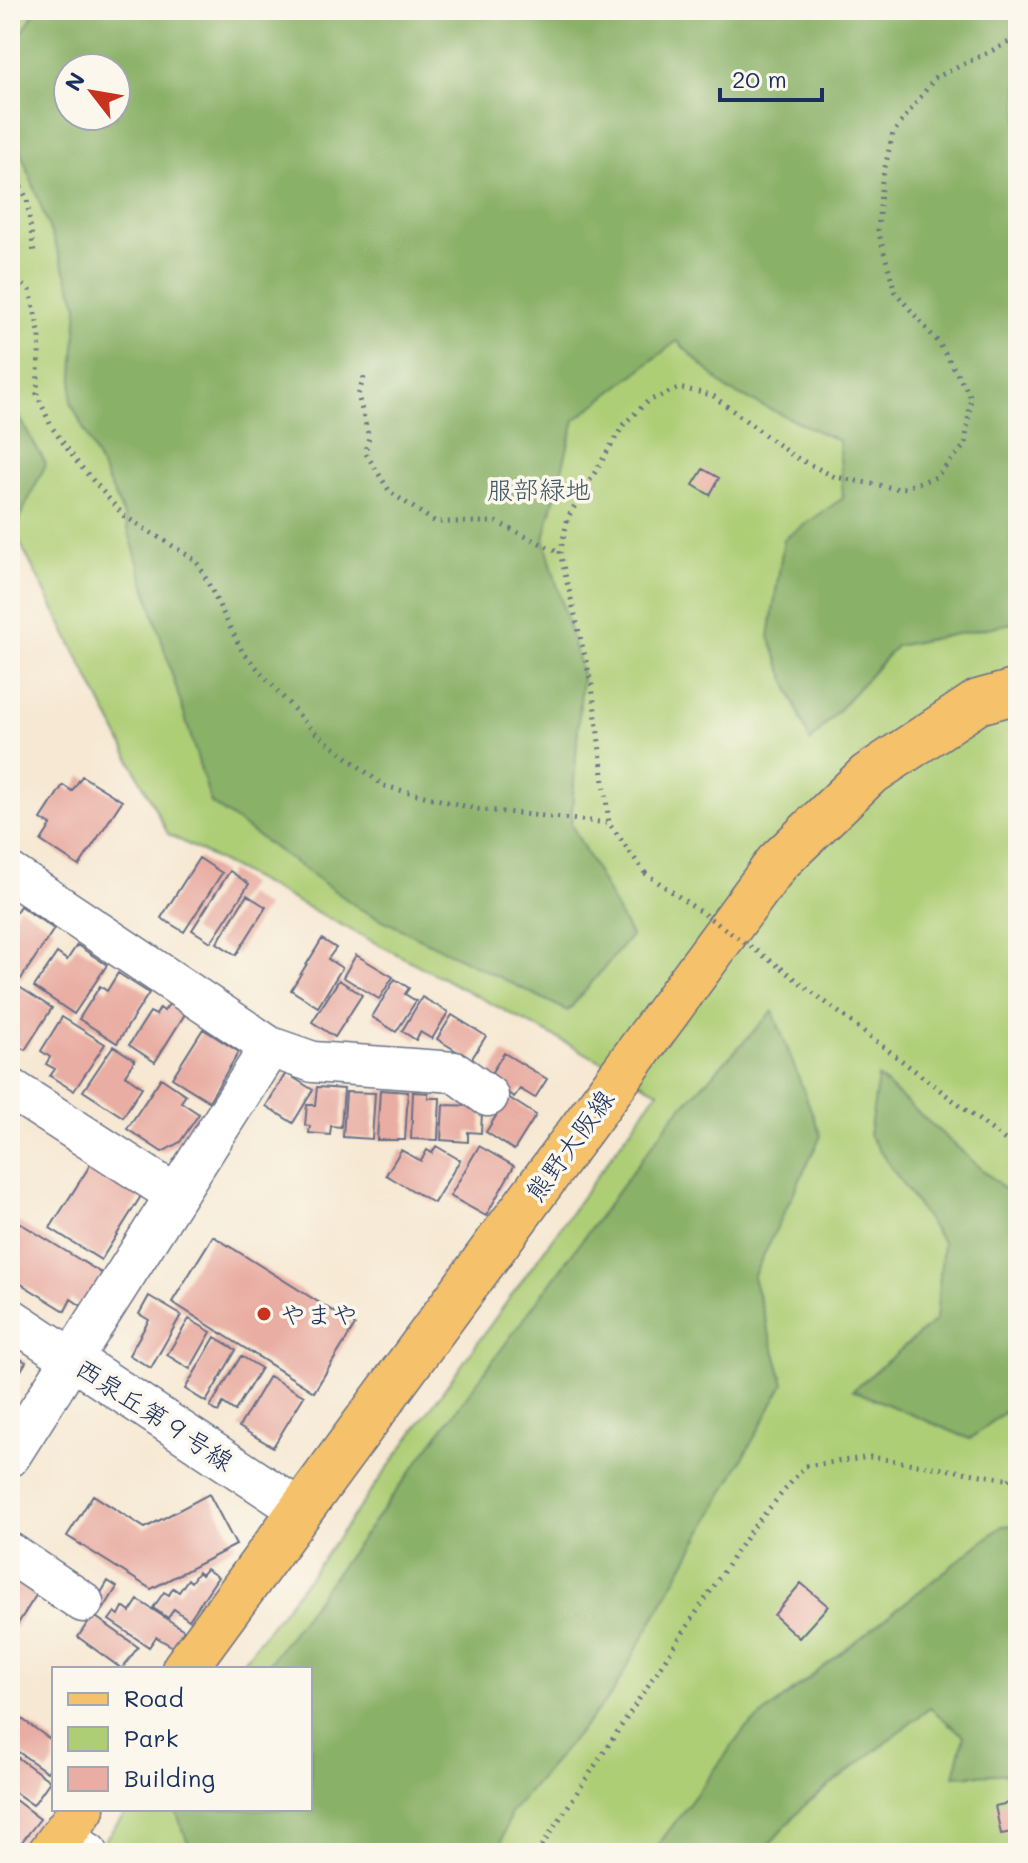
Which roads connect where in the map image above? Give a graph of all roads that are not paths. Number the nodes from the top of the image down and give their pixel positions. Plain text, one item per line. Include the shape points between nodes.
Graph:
1 (1018, 691) edge
2 (10, 873) edge
3 (270, 1047) junction
4 (10, 1088) edge
5 (488, 1096) dead end
6 (176, 1195) junction
7 (10, 1318) edge
8 (72, 1360) junction
9 (10, 1456) edge
10 (300, 1510) junction
11 (10, 1553) edge
12 (83, 1602) dead end
13 (185, 1667) edge

1 - 10 main road, 熊野大阪線 via 978,702 868,775 777,863
2 - 3 street
3 - 5 street via 313,1062 455,1072
3 - 6 street
4 - 6 street
6 - 8 street
7 - 8 street, 西泉丘第９号線
8 - 9 street
8 - 10 street, 西泉丘第９号線
10 - 13 main road, 熊野大阪線
11 - 12 street

